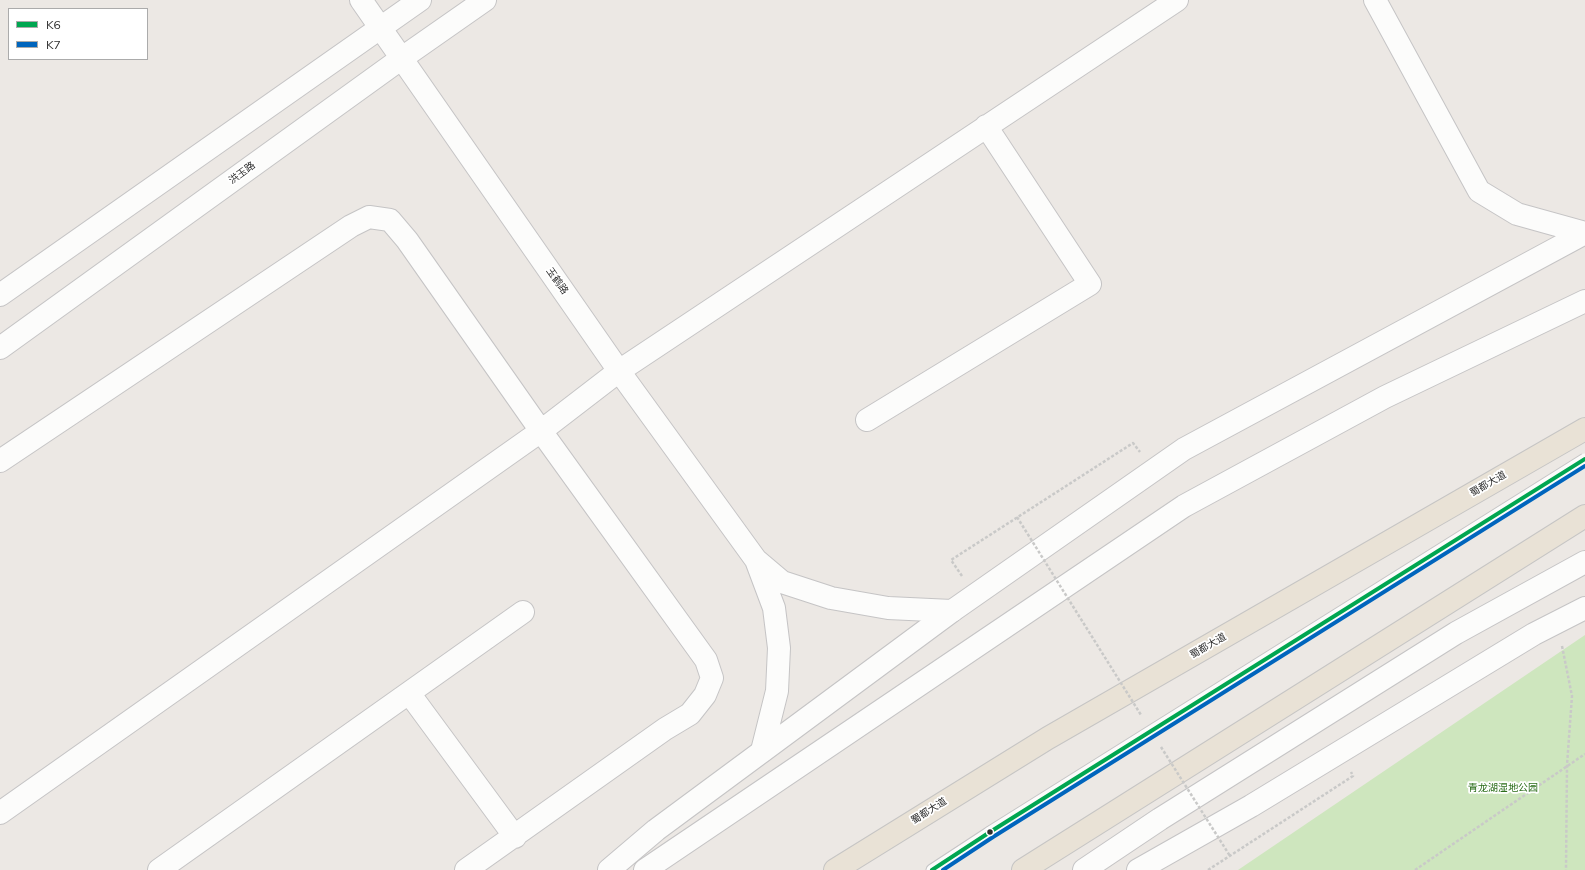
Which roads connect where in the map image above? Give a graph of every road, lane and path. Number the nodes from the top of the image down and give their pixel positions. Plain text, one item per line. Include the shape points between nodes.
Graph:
1 (361, 0) edge
2 (420, 0) edge
3 (485, 0) edge
4 (1177, 0) edge
5 (1376, 0) edge
6 (380, 27) junction
7 (402, 58) junction
8 (986, 126) junction
9 (1585, 233) edge
10 (0, 295) edge
11 (1585, 301) edge
12 (0, 348) edge
13 (619, 371) junction
14 (867, 420) dead end
15 (1585, 429) edge
16 (541, 431) junction
17 (1133, 443) dead end
18 (1585, 459) edge
19 (0, 461) edge
20 (1585, 516) edge
21 (1017, 517) junction
22 (756, 560) junction
23 (951, 560) dead end
24 (1585, 562) edge
25 (1585, 608) edge
26 (952, 611) junction
27 (523, 612) dead end
28 (1557, 622) junction
29 (408, 693) junction
30 (1144, 720) dead end
31 (1157, 740) dead end
32 (762, 751) junction
33 (1585, 754) edge
34 (1567, 765) junction
35 (1353, 776) dead end
36 (0, 814) edge
37 (515, 837) junction
38 (1230, 856) junction
39 (159, 870) edge
40 (466, 870) edge
41 (610, 870) edge
42 (645, 870) edge
43 (834, 870) edge
44 (932, 870) edge
45 (1023, 870) edge
46 (1084, 870) edge
47 (1138, 870) edge
48 (1208, 870) edge
49 (1415, 870) edge
50 (1566, 870) edge

1 - 6 street, 玉鹤路
2 - 6 street
3 - 7 street, 洪玉路
4 - 8 street
5 - 9 street via 1479,191 1517,214
6 - 7 street, 玉鹤路
6 - 10 street
7 - 12 street, 洪玉路
7 - 13 street, 玉鹤路
8 - 13 street
8 - 14 street via 1090,284
9 - 26 street via 1184,449
11 - 42 street via 1385,397 1184,506
13 - 16 street
13 - 22 street, 玉鹤路
15 - 43 highway, 蜀都大道 via 1048,738
16 - 19 street via 407,240 390,220 369,217 324,243
16 - 36 street
16 - 37 street via 706,660 712,678 705,695 690,714 665,729
17 - 21 path
18 - 44 lane, bridge
20 - 45 highway
21 - 23 path
21 - 30 path, bridge
22 - 26 street via 782,582 832,598 888,608
22 - 32 street via 774,608 779,648 778,691
24 - 46 street via 1456,633
25 - 28 street
26 - 32 street
27 - 29 street
28 - 34 path via 1572,696
28 - 47 street via 1251,806
29 - 37 street
29 - 39 street
31 - 38 path, bridge
32 - 41 street via 656,830
33 - 34 path
34 - 49 path
34 - 50 path
35 - 38 path
37 - 40 street
38 - 48 path

